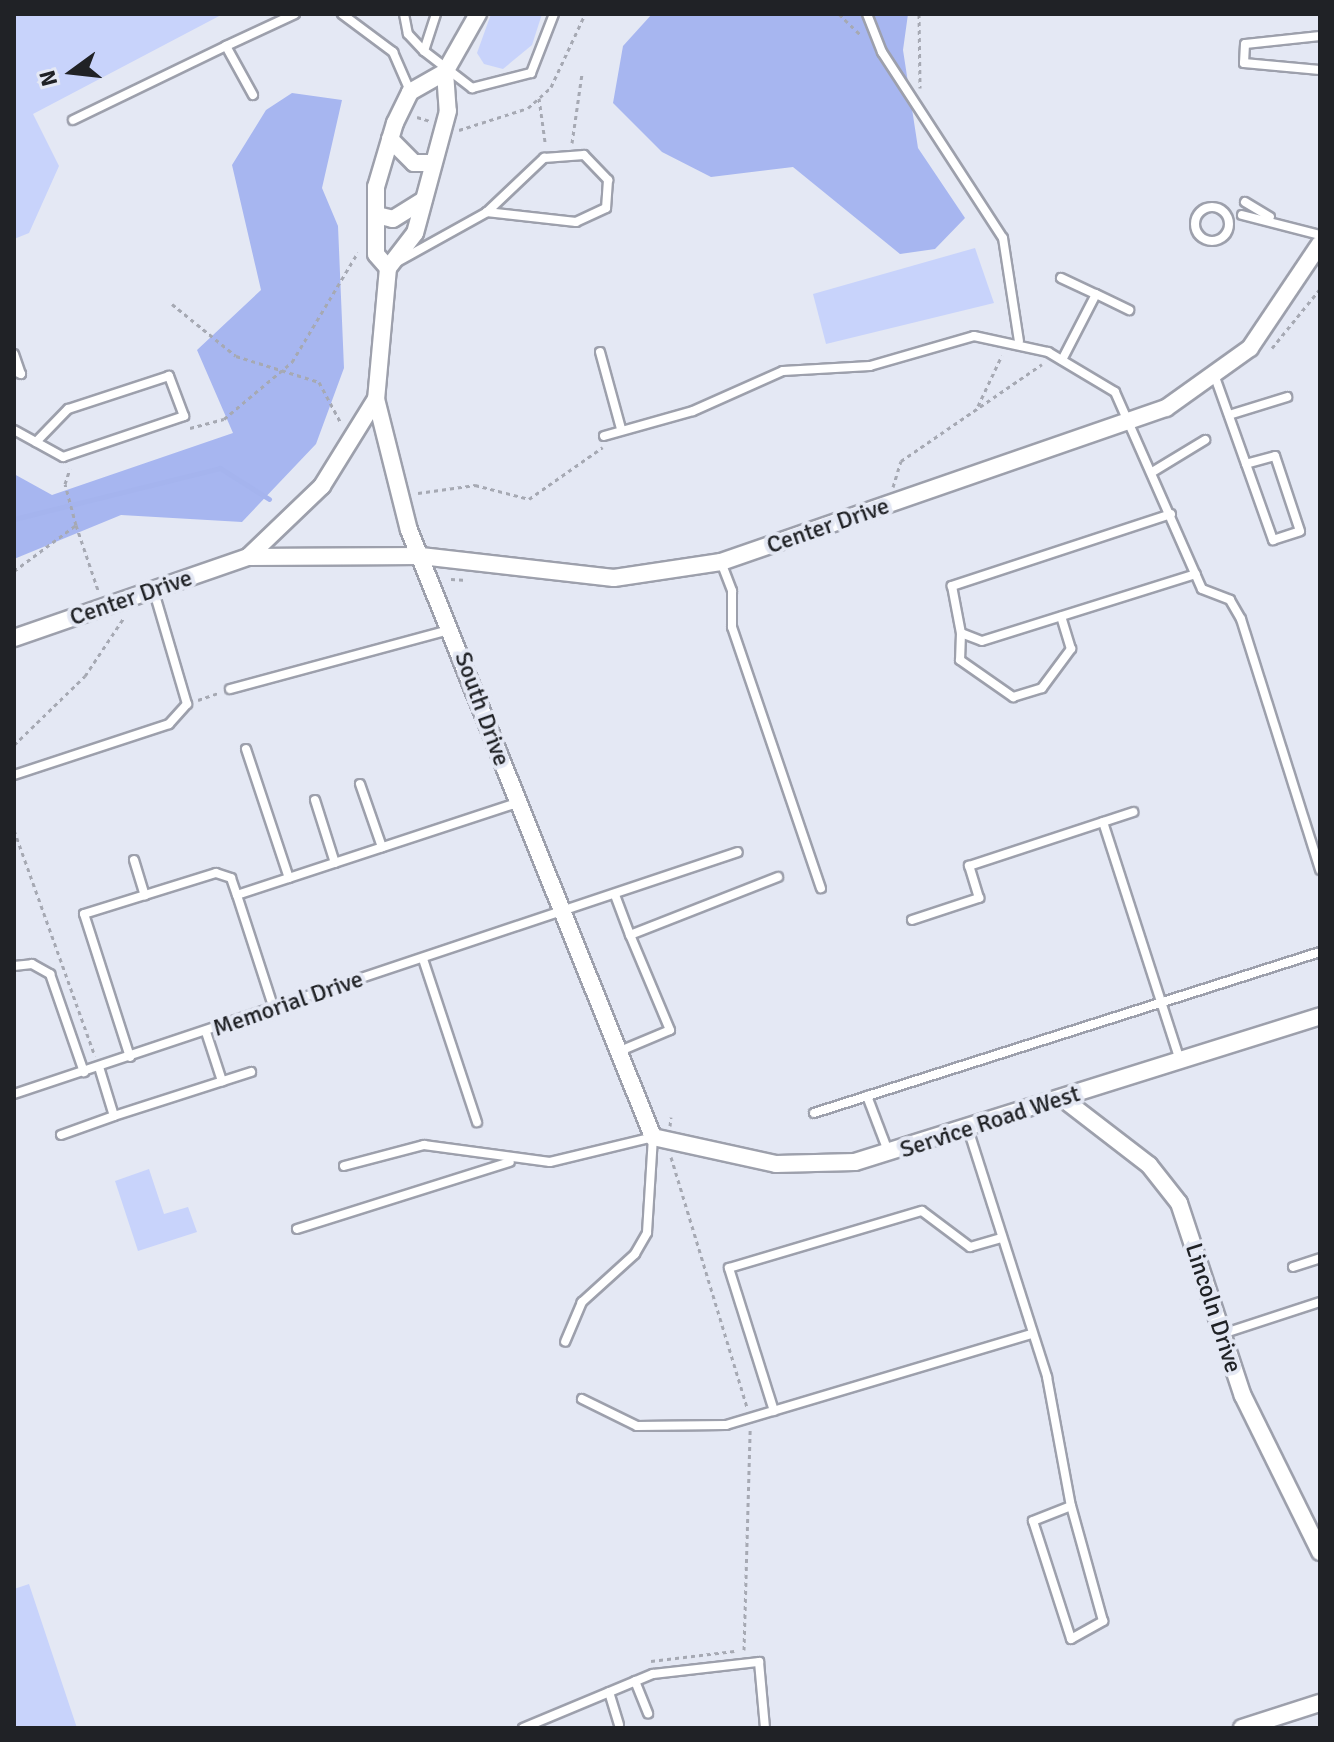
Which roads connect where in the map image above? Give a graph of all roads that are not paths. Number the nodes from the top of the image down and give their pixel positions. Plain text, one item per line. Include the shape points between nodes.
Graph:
1 (295, 14) edge
2 (342, 14) edge
3 (404, 14) edge
4 (436, 14) edge
5 (478, 14) edge
6 (554, 14) edge
7 (867, 14) edge
8 (1320, 36) edge
9 (226, 46) junction
10 (424, 51) junction
11 (1320, 70) edge
12 (445, 72) junction
13 (410, 92) junction
14 (253, 95) dead end
15 (73, 120) dead end
16 (390, 139) junction
17 (431, 163) junction
18 (423, 200) junction
19 (1245, 202) dead end
20 (487, 212) junction
21 (377, 215) junction
22 (1242, 215) dead end
23 (1270, 218) junction
24 (1320, 235) edge
25 (1221, 239) joint
26 (1320, 244) edge
27 (388, 268) junction
28 (1061, 278) dead end
29 (1096, 294) junction
30 (1129, 310) dead end
31 (1014, 340) junction
32 (600, 352) dead end
33 (14, 354) edge
34 (1062, 360) junction
35 (14, 371) edge
36 (1215, 377) junction
37 (1287, 397) dead end
38 (376, 399) junction
39 (1229, 415) junction
40 (1134, 423) junction
41 (621, 429) junction
42 (14, 430) edge
43 (604, 436) road end
44 (1205, 440) dead end
45 (36, 442) junction
46 (1246, 464) junction
47 (1154, 471) junction
48 (1171, 514) junction
49 (421, 556) junction
50 (248, 557) junction
51 (721, 562) junction
52 (1196, 574) junction
53 (154, 592) junction
54 (1061, 616) junction
55 (453, 629) junction
56 (961, 633) junction
57 (14, 638) edge
58 (230, 689) road end
59 (246, 749) dead end
60 (14, 775) edge
61 (360, 784) dead end
62 (315, 800) dead end
63 (517, 803) junction
64 (1133, 812) dead end
65 (1103, 822) junction
66 (382, 847) junction
67 (738, 852) dead end
68 (134, 860) dead end
69 (335, 863) junction
70 (1320, 870) edge
71 (778, 877) dead end
72 (289, 878) junction
73 (821, 888) dead end
74 (145, 895) junction
75 (237, 895) junction
76 (615, 895) junction
77 (561, 912) junction
78 (912, 920) dead end
79 (630, 935) junction
80 (1320, 952) edge
81 (423, 959) junction
82 (14, 966) edge
83 (1161, 999) junction
84 (274, 1009) junction
85 (1320, 1016) edge
86 (206, 1032) junction
87 (620, 1051) junction
88 (130, 1057) junction
89 (1181, 1061) junction
90 (99, 1067) junction
91 (84, 1072) junction
92 (251, 1072) dead end
93 (222, 1081) junction
94 (14, 1094) edge
95 (867, 1096) junction
96 (1062, 1098) junction
97 (814, 1113) dead end
98 (114, 1116) junction
99 (477, 1122) dead end
100 (969, 1132) junction
101 (61, 1135) dead end
102 (653, 1137) junction
103 (889, 1155) junction
104 (511, 1162) junction
105 (344, 1166) dead end
106 (297, 1229) dead end
107 (1002, 1238) junction
108 (1320, 1258) edge
109 (1293, 1267) dead end
110 (1320, 1302) edge
111 (1032, 1334) junction
112 (1222, 1334) junction
113 (565, 1342) dead end
114 (582, 1399) dead end
115 (774, 1411) junction
116 (1071, 1506) junction
117 (1320, 1552) edge
118 (635, 1681) junction
119 (609, 1692) junction
120 (1320, 1703) edge
121 (648, 1714) dead end
122 (619, 1724) dead end
123 (523, 1728) edge
124 (765, 1728) edge
125 (1242, 1728) edge

1 - 9 lane
2 - 13 lane via 393,52
3 - 10 lane via 408,34
4 - 10 lane
5 - 12 street
6 - 12 lane via 531,73 518,80 472,88
7 - 31 lane via 890,66 1003,238
8 - 11 lane via 1245,44 1244,63
9 - 14 lane
9 - 15 lane
10 - 12 lane
12 - 13 street
12 - 17 street via 448,111
13 - 16 street, South Drive
16 - 17 street via 414,163
16 - 21 street, South Drive
17 - 18 street
18 - 21 street via 393,219
18 - 27 street via 415,233
19 - 23 lane
20 - 20 lane via 576,222 596,217 606,208 608,180 584,155 544,158
20 - 27 lane
21 - 27 street, South Drive via 376,254
22 - 23 lane
23 - 24 lane
25 - 25 lane via 1229,219 1205,208 1197,231 1204,240
26 - 36 street, Center Drive via 1250,348
27 - 38 street, South Drive
28 - 29 lane
29 - 30 lane
29 - 34 lane
31 - 34 lane
31 - 41 lane via 974,336 870,366 783,371 693,411
32 - 41 lane
33 - 35 lane via 21,374
34 - 40 lane via 1115,392
36 - 39 lane
36 - 40 street, Center Drive
37 - 39 lane
38 - 49 street, South Drive via 399,495
38 - 50 street, Center Drive via 322,486
39 - 46 lane
40 - 47 lane
40 - 51 street, Center Drive
41 - 43 lane
42 - 45 lane
44 - 47 lane
45 - 45 lane via 63,457 184,416 169,376 68,409
46 - 46 lane via 1273,540 1300,531 1275,456
47 - 48 lane
48 - 52 lane
48 - 56 lane via 952,586
49 - 50 street, Center Drive
49 - 51 street, Center Drive via 614,578
49 - 55 street, South Drive
50 - 53 street, Center Drive
51 - 73 lane via 732,591 732,627
52 - 54 lane
52 - 70 lane via 1202,589 1230,600 1241,619
53 - 57 street, Center Drive
53 - 60 lane via 187,704 169,724
54 - 56 lane via 982,641
54 - 56 lane via 1071,649 1042,688 1013,697 960,660
55 - 58 lane
55 - 63 street, South Drive
59 - 72 lane
61 - 66 lane
62 - 69 lane
63 - 66 lane
63 - 77 street, South Drive
64 - 65 lane
65 - 78 lane via 969,866 979,898
65 - 83 lane
66 - 69 lane
67 - 76 lane, Memorial Drive
68 - 74 lane
69 - 72 lane
71 - 79 lane
72 - 75 lane
74 - 75 lane via 216,873 231,878
74 - 88 lane via 84,914
75 - 84 lane
76 - 77 lane, Memorial Drive
76 - 79 lane
77 - 81 lane, Memorial Drive
77 - 87 street, South Drive
79 - 87 lane via 670,1030
80 - 83 lane
81 - 84 lane, Memorial Drive
81 - 99 lane
82 - 91 lane via 32,964 50,974
83 - 89 lane
83 - 95 lane
84 - 86 lane, Memorial Drive
85 - 89 street, Service Road West
86 - 88 lane, Memorial Drive
86 - 93 lane
87 - 102 street, South Drive
88 - 90 lane, Memorial Drive
89 - 96 street, Service Road West
90 - 91 lane, Memorial Drive
90 - 98 lane
91 - 94 lane, Memorial Drive
92 - 93 lane
93 - 98 lane
95 - 97 lane
95 - 103 lane
96 - 100 street, Service Road West
96 - 112 street, Lincoln Drive via 1149,1165 1179,1203
98 - 101 lane
100 - 103 street, Service Road West
100 - 107 lane
102 - 103 street, Service Road West via 719,1156 824,1167
102 - 104 lane via 550,1162
102 - 113 lane via 647,1233 635,1254 582,1302
104 - 105 lane via 465,1147 424,1145
104 - 106 lane
107 - 111 lane
107 - 115 lane via 970,1247 922,1211 729,1268
108 - 109 lane
110 - 112 lane
111 - 115 lane
111 - 116 lane
112 - 117 street, Lincoln Drive via 1243,1396
114 - 115 lane via 605,1416 667,1430
116 - 116 lane via 1033,1521 1071,1639 1103,1621
118 - 119 lane
118 - 121 lane
118 - 124 lane via 759,1662
119 - 122 lane
119 - 123 lane
120 - 125 street

